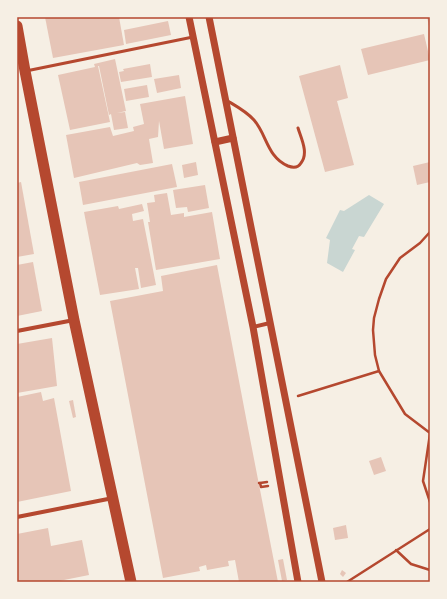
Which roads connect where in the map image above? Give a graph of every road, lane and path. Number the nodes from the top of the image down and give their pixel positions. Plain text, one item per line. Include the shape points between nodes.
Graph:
1 (189, 17) edge
2 (209, 17) edge
3 (17, 26) edge
4 (193, 37) junction
5 (21, 72) edge
6 (225, 100) junction
7 (298, 128) dead end
8 (232, 138) junction
9 (215, 142) junction
10 (430, 232) edge
11 (74, 320) junction
12 (270, 323) junction
13 (253, 327) junction
14 (17, 331) edge
15 (379, 371) junction
16 (298, 396) dead end
17 (430, 433) edge
18 (267, 482) dead end
19 (268, 486) dead end
20 (113, 498) junction
21 (430, 502) edge
22 (17, 517) edge
23 (430, 529) edge
24 (396, 550) junction
25 (430, 570) edge
26 (131, 582) edge
27 (298, 582) edge
28 (322, 582) edge
29 (347, 582) edge

1 - 4 street
2 - 6 street
3 - 5 highway
4 - 5 lane
4 - 9 street
5 - 11 highway
6 - 7 lane via 254,120 278,160 292,167 301,164 303,159 303,145
6 - 8 street
8 - 9 street
8 - 12 street
9 - 13 street
10 - 15 path via 400,258 386,279 373,330
11 - 14 street
11 - 20 highway
12 - 13 street
12 - 28 street
13 - 27 street
15 - 16 path
15 - 17 path via 405,414
17 - 21 path via 423,481
18 - 19 path via 259,483 261,487
20 - 22 street
20 - 26 highway
23 - 24 path
24 - 25 path via 411,564
24 - 29 path

